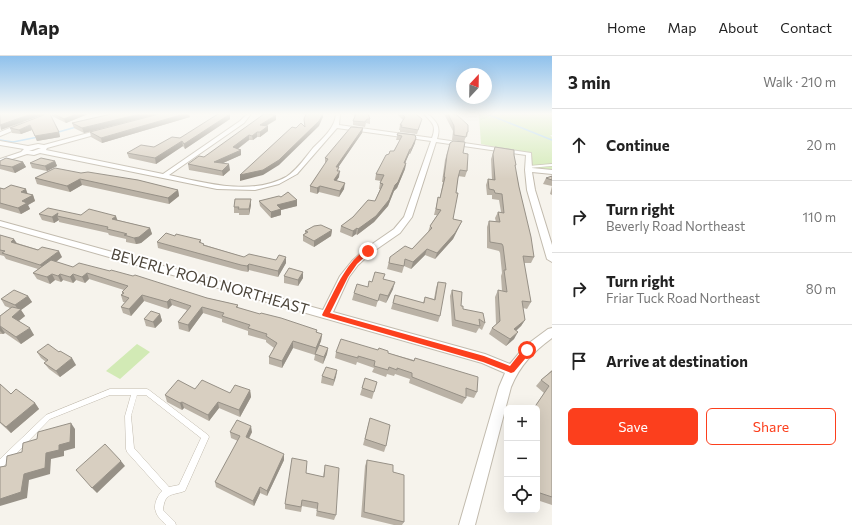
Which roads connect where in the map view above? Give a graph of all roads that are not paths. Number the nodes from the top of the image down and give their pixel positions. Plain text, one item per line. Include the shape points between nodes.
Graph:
1 (88, 136) edge
2 (222, 136) edge
3 (327, 136) edge
4 (411, 136) edge
5 (435, 136) edge
6 (434, 139) junction
7 (0, 144) edge
8 (42, 149) junction
9 (26, 150) junction
10 (0, 161) edge
11 (552, 165) edge
12 (528, 169) junction
13 (552, 172) edge
14 (164, 176) junction
15 (0, 223) edge
16 (552, 259) edge
17 (326, 315) junction
18 (552, 332) edge
19 (511, 370) junction
20 (135, 392) junction
21 (0, 464) edge
22 (168, 492) junction
23 (172, 525) edge
24 (467, 525) edge

1 - 8 street
2 - 14 street
3 - 14 street via 288,178 256,188 230,188
4 - 6 street
5 - 6 street
6 - 12 street via 529,154
6 - 17 street via 408,217 397,231 355,263 345,276
7 - 9 street
8 - 9 street via 38,146
8 - 14 street
9 - 10 street
11 - 12 lane
12 - 13 street
12 - 16 street via 530,190
15 - 17 street, BEVERLY ROAD NORTHEAST
17 - 19 street, BEVERLY ROAD NORTHEAST via 484,359
18 - 19 street via 527,350
19 - 24 street
20 - 21 lane via 110,392 48,417
20 - 22 lane via 128,416 130,448
20 - 22 lane via 147,392 206,437 182,488
22 - 23 lane via 160,500 159,510

